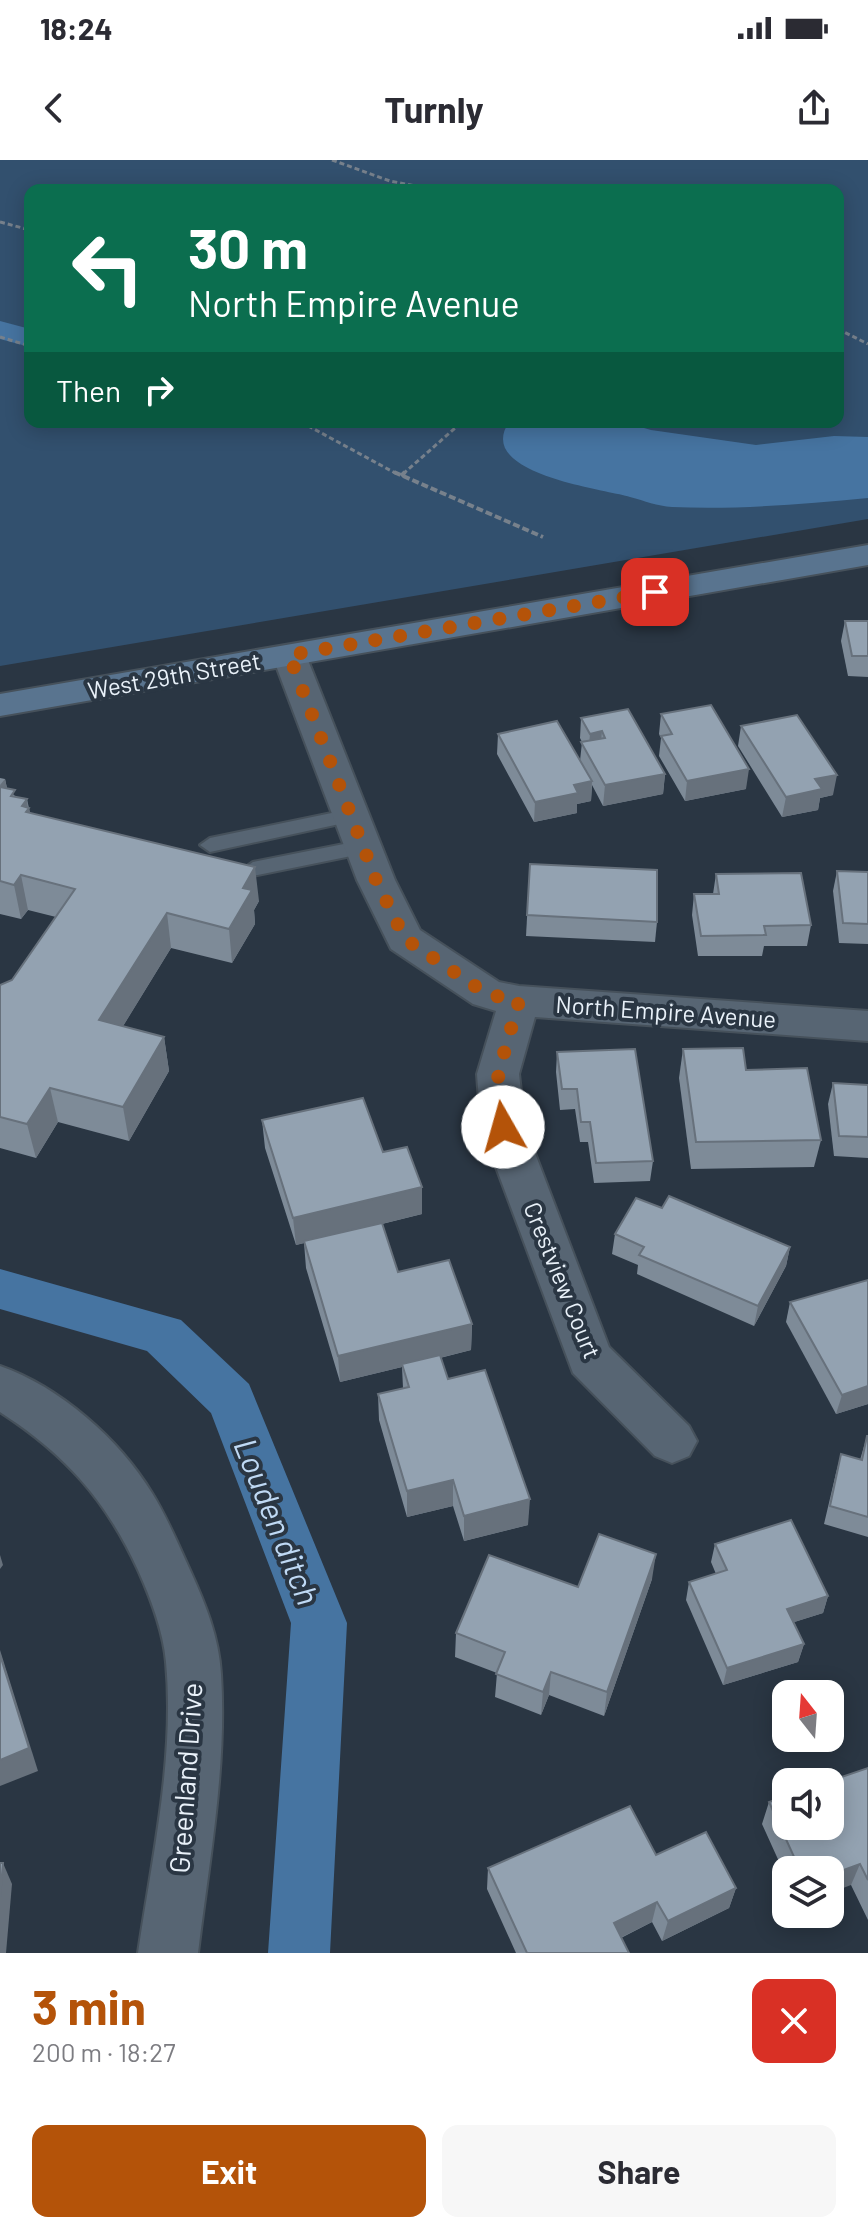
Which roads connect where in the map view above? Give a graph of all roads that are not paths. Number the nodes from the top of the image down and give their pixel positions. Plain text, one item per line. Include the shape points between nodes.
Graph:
1 (868, 555) edge
2 (289, 655) junction
3 (0, 705) edge
4 (357, 831) junction
5 (210, 845) dead end
6 (253, 869) edge
7 (519, 1001) junction
8 (868, 1026) edge
9 (0, 1387) edge
10 (672, 1441) dead end
11 (168, 1953) edge

1 - 2 main road, West 29th Street
2 - 3 main road, West 29th Street
2 - 4 street, North Empire Avenue
4 - 5 lane
4 - 6 lane
4 - 7 street, North Empire Avenue via 405,939 487,994
7 - 8 street, North Empire Avenue
7 - 10 street, Crestview Court via 498,1074 503,1127 590,1359
9 - 11 street, Greenland Drive via 80,1446 112,1477 133,1506 182,1607 194,1672 191,1768

